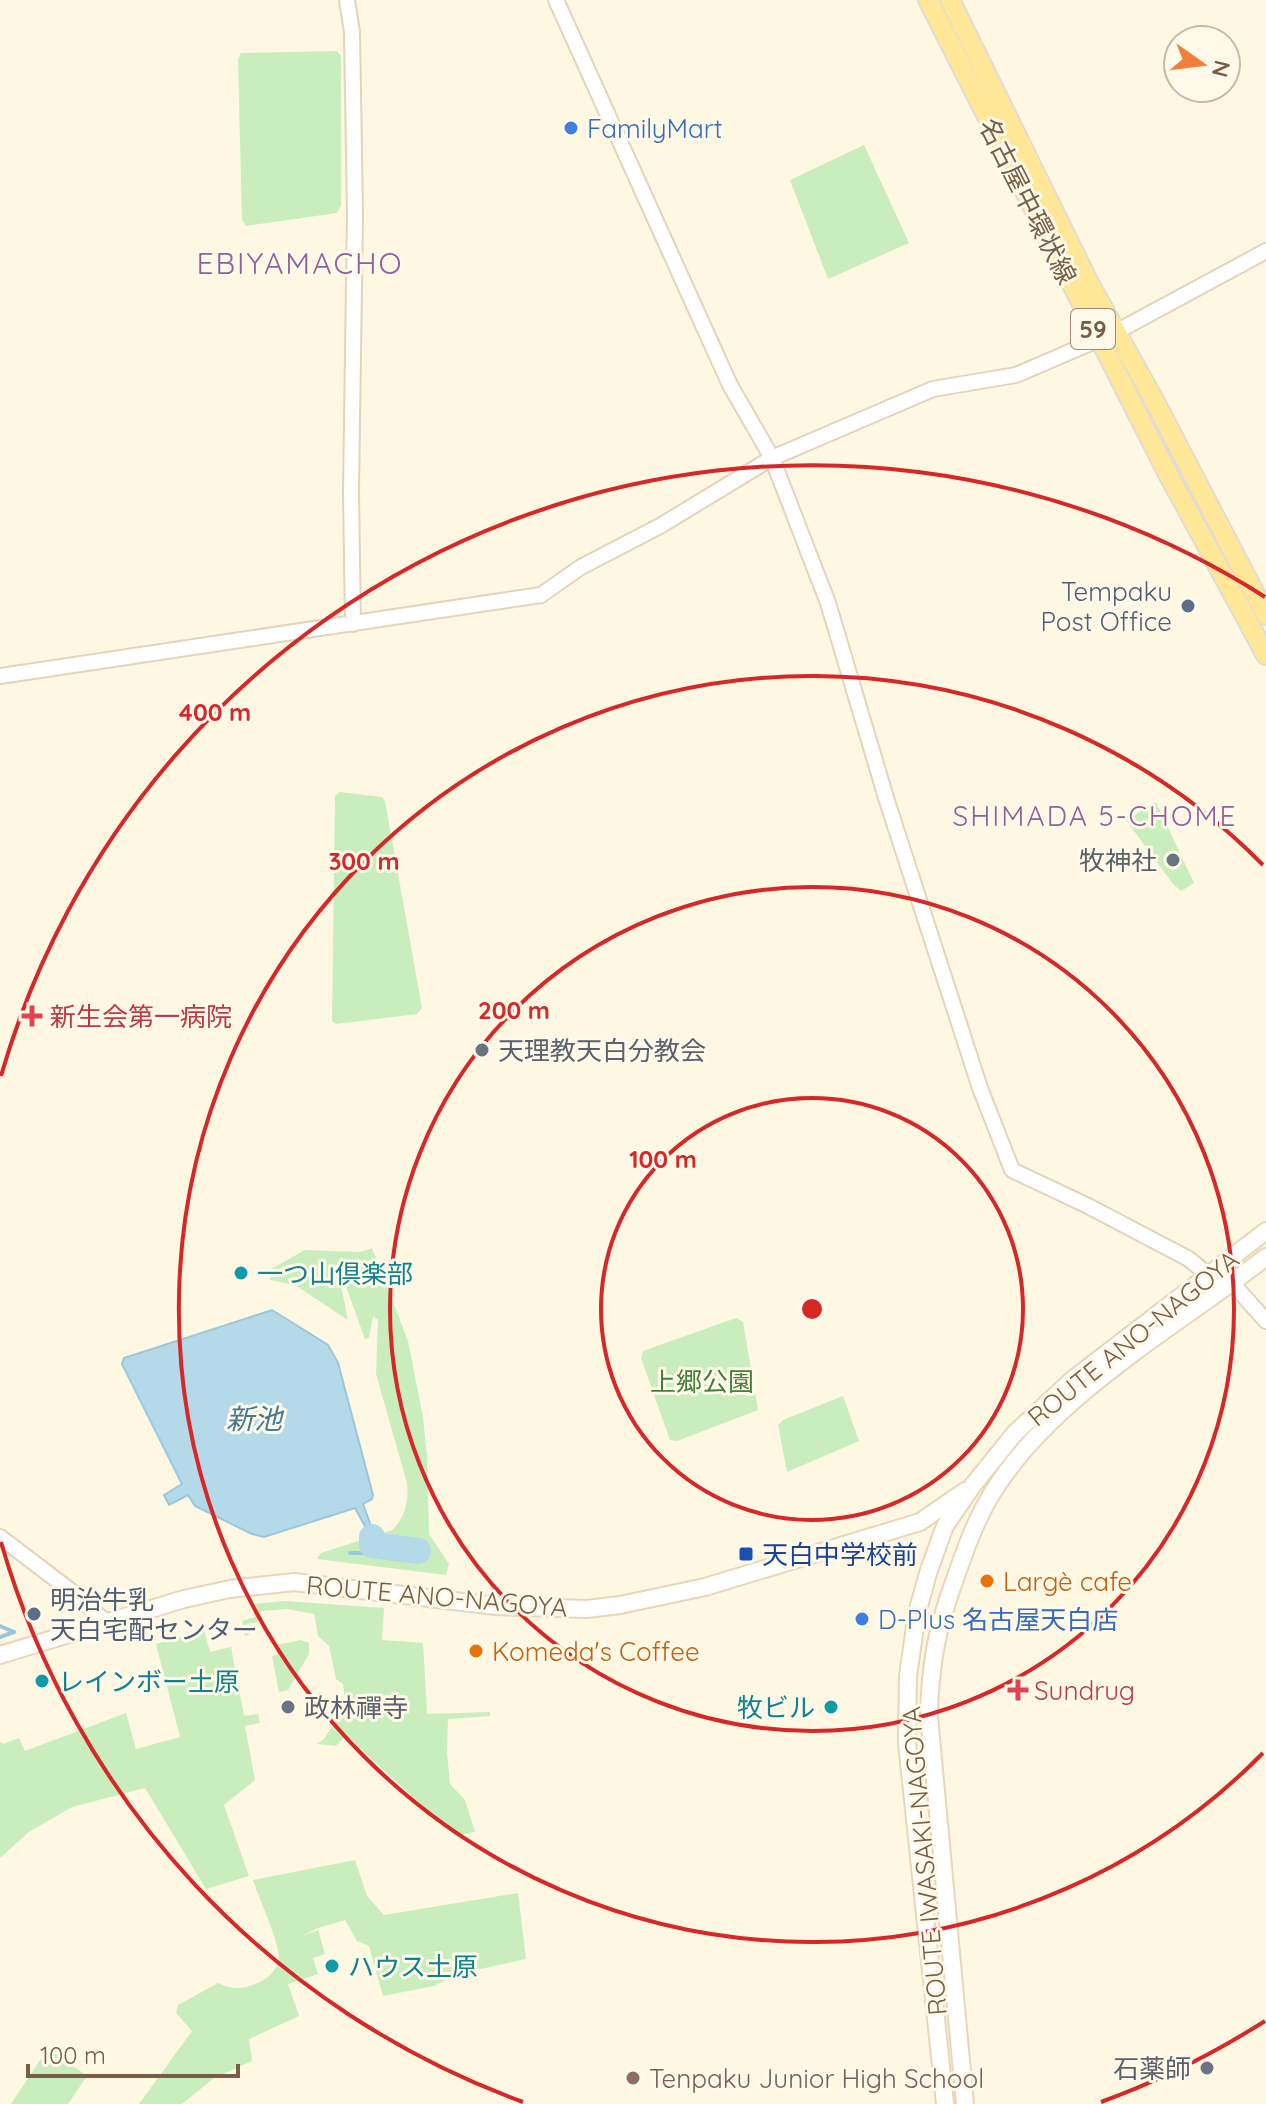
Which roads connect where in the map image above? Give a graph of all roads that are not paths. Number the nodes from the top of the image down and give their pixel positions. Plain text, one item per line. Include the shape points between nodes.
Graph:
1 (347, 0) edge
2 (556, 0) edge
3 (928, 0) edge
4 (950, 0) edge
5 (1266, 251) edge
6 (1107, 336) junction
7 (772, 458) junction
8 (1266, 615) edge
9 (353, 624) junction
10 (1266, 655) edge
11 (0, 676) edge
12 (1266, 1231) edge
13 (1266, 1257) edge
14 (1208, 1275) junction
15 (1232, 1283) junction
16 (1266, 1321) edge
17 (973, 1485) junction
18 (920, 1522) junction
19 (945, 1526) junction
20 (0, 1537) edge
21 (967, 1544) junction
22 (105, 1621) junction
23 (0, 1655) edge
24 (945, 2104) edge
25 (965, 2104) edge

1 - 9 street via 355,215
2 - 7 street via 730,385
3 - 6 main road, 名古屋中環状線 / 59
4 - 6 main road, 名古屋中環状線 / 59 via 1037,174
5 - 6 street
6 - 7 street via 1016,375 933,389
6 - 8 main road, 名古屋中環状線 / 59
6 - 10 main road, 名古屋中環状線 / 59 via 1219,571
7 - 9 street via 541,595
7 - 14 street via 828,603 980,1088 1012,1170 1177,1253
9 - 11 street
12 - 14 main road, ROUTE ANO-NAGOYA
13 - 15 main road, ROUTE ANO-NAGOYA
14 - 15 street
14 - 17 main road, ROUTE ANO-NAGOYA via 1072,1380 1015,1433
15 - 16 street
15 - 21 main road, ROUTE ANO-NAGOYA via 1067,1407 992,1493
17 - 18 main road, ROUTE ANO-NAGOYA
17 - 19 main road, ROUTE ANO-NAGOYA
18 - 19 main road, ROUTE ANO-NAGOYA
18 - 22 main road, ROUTE ANO-NAGOYA via 705,1587 620,1605 496,1606 294,1582 230,1589
19 - 21 main road
19 - 24 main road, ROUTE IWASAKI-NAGOYA via 917,1613 908,1676 907,1743
20 - 22 street
21 - 25 main road, ROUTE IWASAKI-NAGOYA via 940,1618 929,1681
22 - 23 main road, ROUTE ANO-NAGOYA

